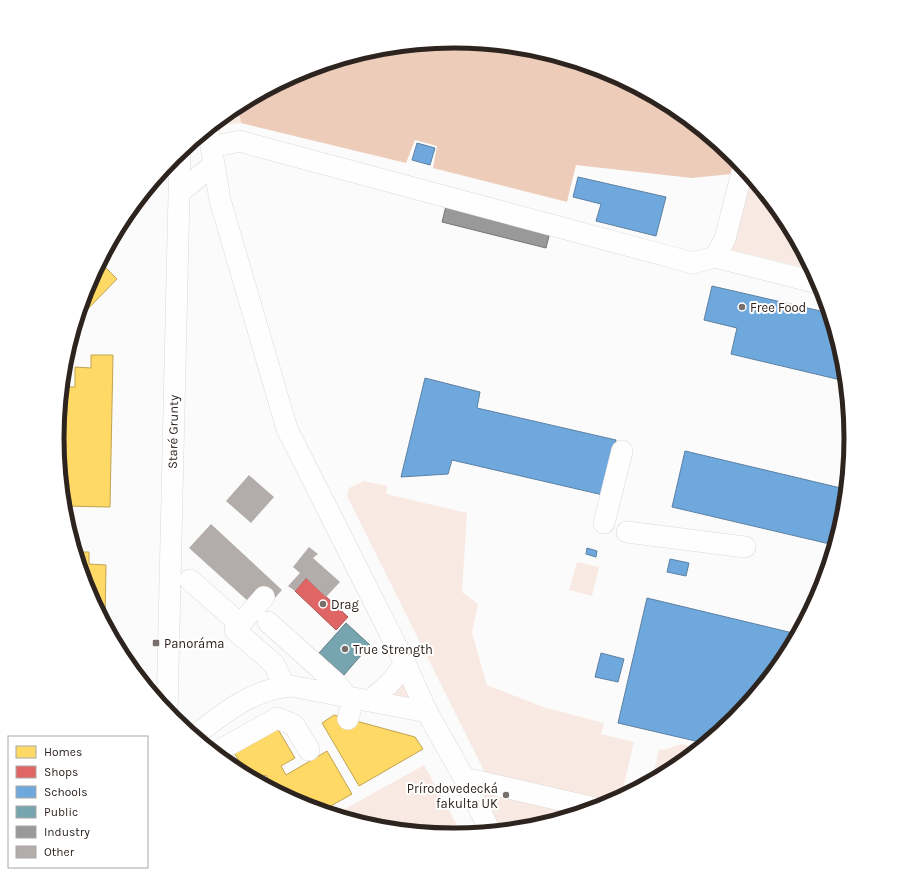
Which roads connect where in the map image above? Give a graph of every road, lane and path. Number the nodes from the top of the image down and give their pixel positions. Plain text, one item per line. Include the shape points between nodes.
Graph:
1 (211, 147) edge
2 (180, 160) edge
3 (741, 175) edge
4 (179, 193) junction
5 (715, 257) junction
6 (810, 281) edge
7 (622, 451) dead end
8 (604, 523) dead end
9 (627, 532) dead end
10 (745, 547) dead end
11 (190, 580) dead end
12 (264, 597) dead end
13 (268, 622) dead end
14 (240, 624) junction
15 (405, 663) junction
16 (285, 687) junction
17 (356, 698) junction
18 (167, 703) edge
19 (427, 712) junction
20 (348, 719) dead end
21 (198, 733) edge
22 (309, 750) dead end
23 (224, 753) edge
24 (464, 778) junction
25 (583, 805) edge
26 (488, 826) edge

1 - 4 street
1 - 5 street via 240,141 693,263
1 - 15 street via 231,243 287,429
2 - 4 street, Staré Grunty
3 - 5 street via 725,240
4 - 18 street, Staré Grunty
5 - 6 street
7 - 8 street
9 - 10 street
11 - 14 street
12 - 14 street
13 - 17 street
14 - 16 street via 235,630 274,664
15 - 17 street via 391,682
15 - 19 street
16 - 17 street
16 - 21 street via 266,690 227,711
17 - 19 street
17 - 20 street
19 - 24 street
22 - 23 street via 294,725 277,718
24 - 25 street
24 - 26 street

